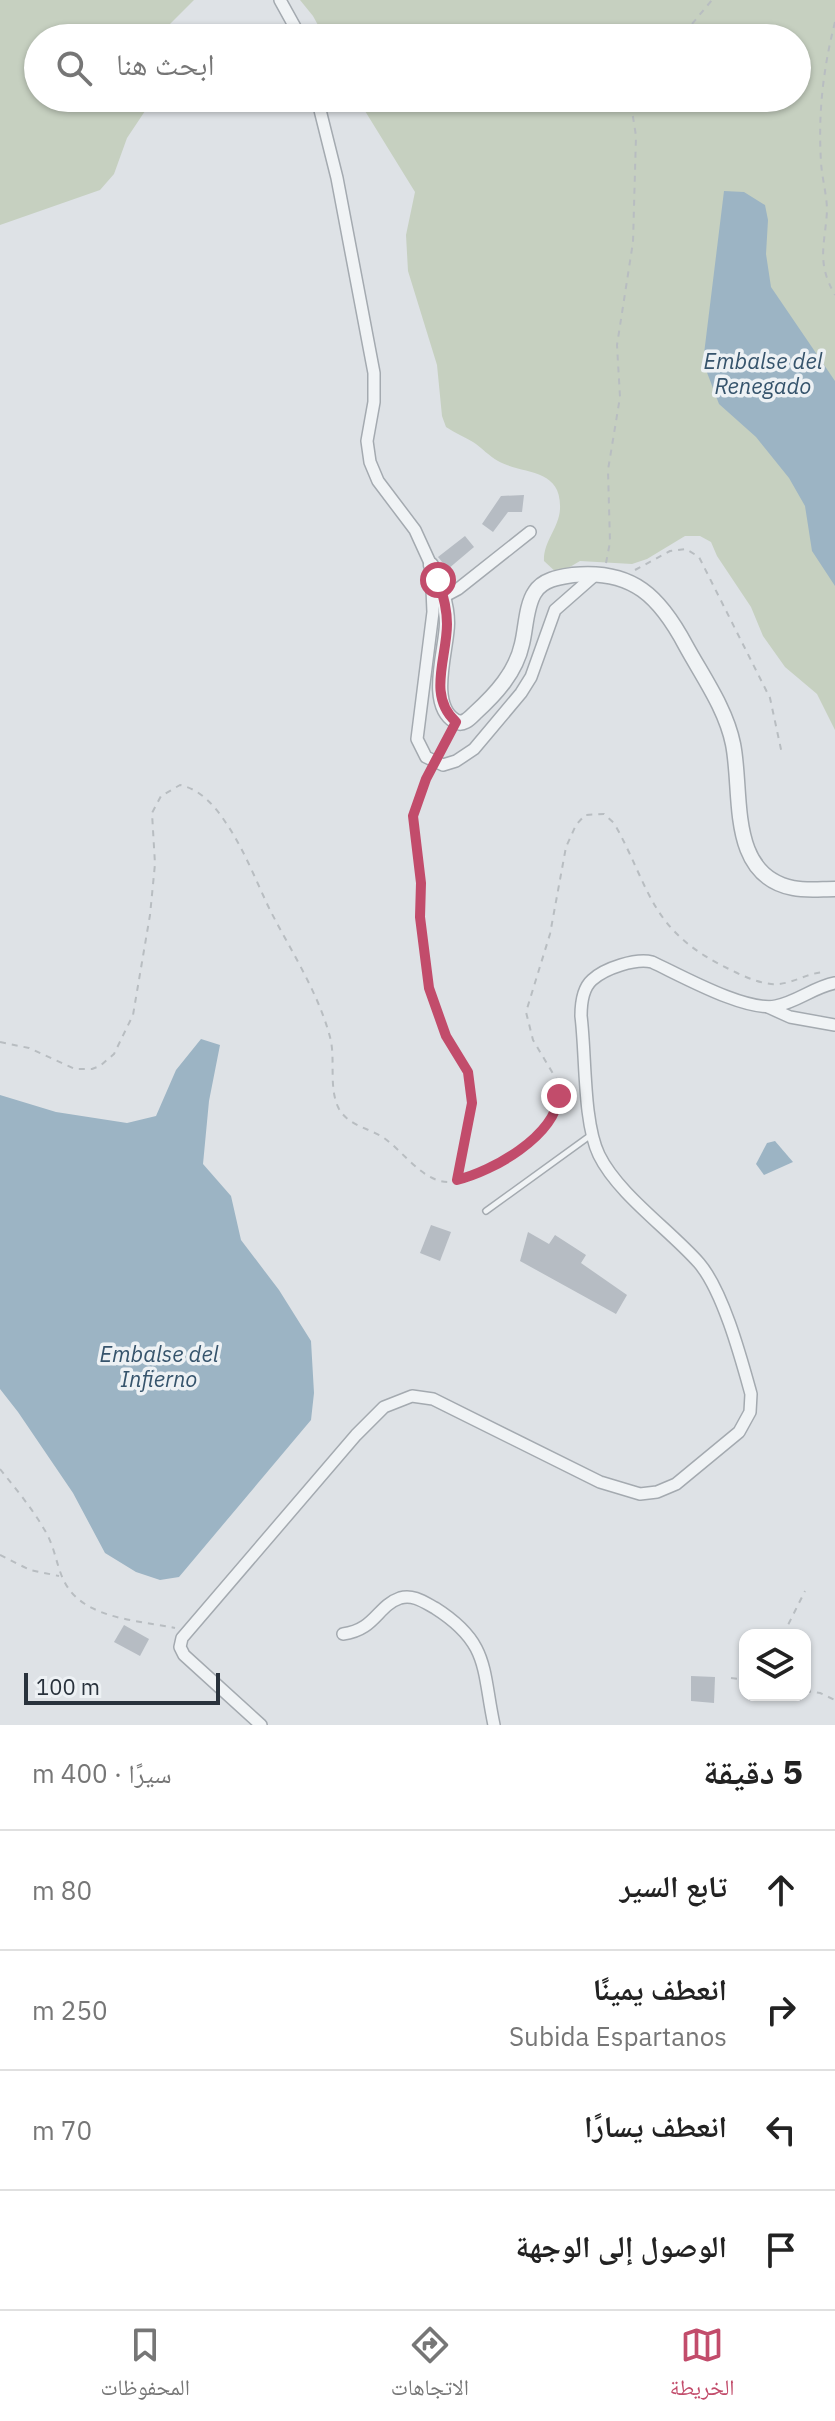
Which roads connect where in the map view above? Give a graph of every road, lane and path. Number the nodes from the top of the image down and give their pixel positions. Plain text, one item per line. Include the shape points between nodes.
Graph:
1 (280, 0) edge
2 (712, 0) edge
3 (835, 22) edge
4 (293, 24) edge
5 (692, 24) edge
6 (320, 112) edge
7 (632, 112) edge
8 (835, 295) edge
9 (530, 532) dead end
10 (431, 565) junction
11 (597, 573) junction
12 (631, 583) junction
13 (443, 597) junction
14 (456, 722) junction
15 (782, 754) dead end
16 (435, 763) junction
17 (835, 889) edge
18 (834, 978) edge
19 (767, 1007) junction
20 (835, 1025) edge
21 (0, 1042) edge
22 (592, 1135) junction
23 (457, 1180) junction
24 (486, 1211) dead end
25 (0, 1469) edge
26 (0, 1555) edge
27 (60, 1577) junction
28 (805, 1591) dead end
29 (786, 1629) edge
30 (188, 1631) junction
31 (343, 1634) dead end
32 (731, 1678) dead end
33 (739, 1679) edge
34 (811, 1692) edge
35 (835, 1700) edge
36 (261, 1725) edge
37 (494, 1725) edge

1 - 4 street
2 - 5 path
3 - 8 path via 820,109 827,209 822,266
6 - 10 street via 374,373 370,462 415,530
7 - 11 path via 633,242 617,345 620,397 608,470 610,542 607,562
9 - 13 street
10 - 13 street
10 - 16 street via 433,612 417,731 423,752
11 - 12 street
11 - 14 street via 559,577 534,593 513,670 489,701 468,720
11 - 16 street via 555,610 531,677 481,741 456,761
12 - 15 path via 635,569 670,551 686,549 699,557 770,698
12 - 17 street via 672,620 726,720 743,835 754,862 782,885
13 - 14 street via 447,624 440,691
14 - 16 path
16 - 23 path via 413,816 429,988 446,1036 468,1072 472,1103
18 - 19 street
18 - 23 path via 817,973 780,984 763,982 688,946 651,903 614,823 604,814 585,815 566,847 550,934 526,1012 529,1031 558,1082 556,1113 511,1156
19 - 20 street
19 - 22 street via 646,961 627,963 593,979 581,1016
21 - 23 path via 29,1048 75,1069 100,1066 114,1054 133,1015 150,915 152,813 166,792 180,785 192,788 233,833 317,1002 334,1054 335,1099 341,1112 434,1179
22 - 24 lane
22 - 30 street via 610,1173 699,1264 717,1291 751,1394 750,1412 739,1432 676,1484 657,1492 632,1493 433,1399 396,1401 356,1435
25 - 27 path via 47,1533
26 - 27 path
27 - 30 path via 94,1609
28 - 29 path
30 - 36 street via 181,1642 184,1655
31 - 37 street via 365,1628 402,1598 438,1610 478,1647
32 - 33 path
34 - 35 path

